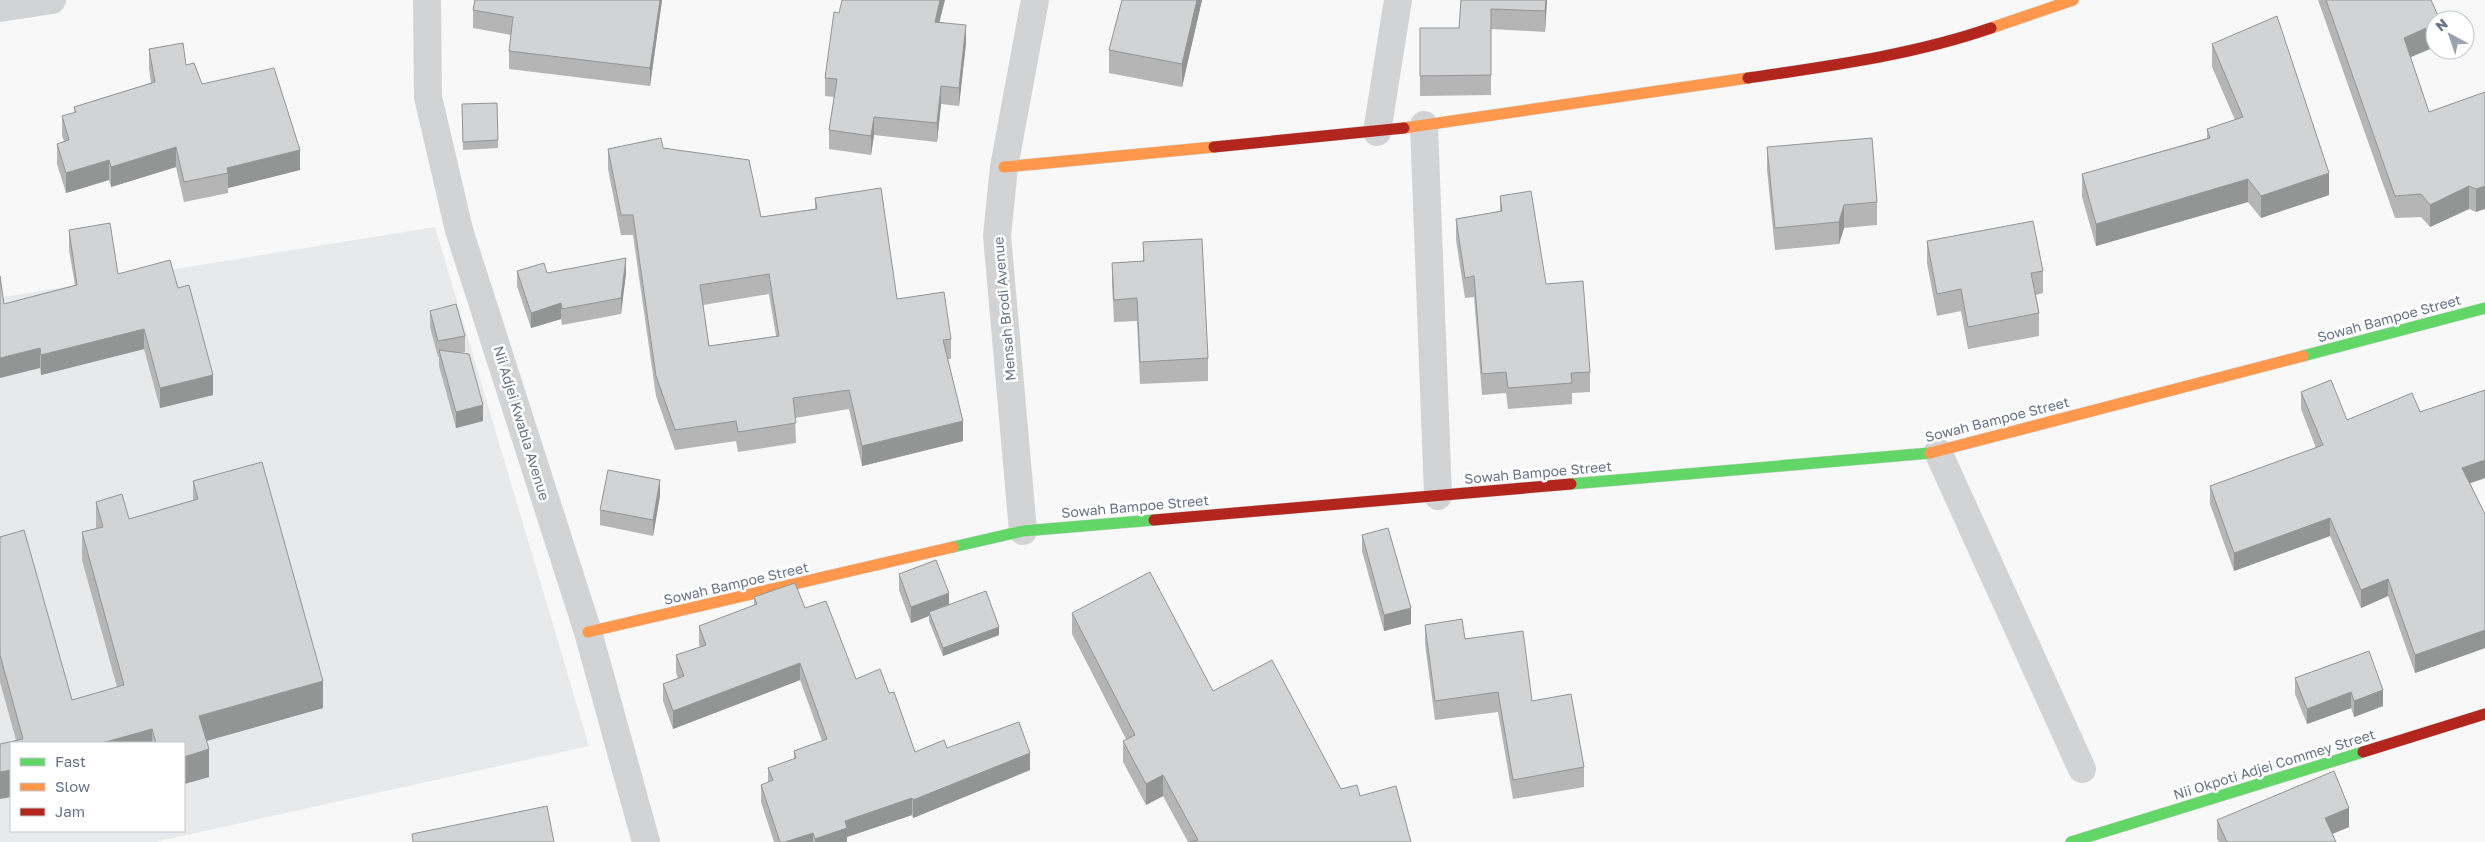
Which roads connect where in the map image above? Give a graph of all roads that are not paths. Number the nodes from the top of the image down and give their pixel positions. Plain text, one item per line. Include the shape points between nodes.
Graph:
1 (52, 0) edge
2 (427, 0) edge
3 (1035, 0) edge
4 (1398, 0) edge
5 (2073, 0) edge
6 (0, 8) edge
7 (1424, 125) junction
8 (1378, 132) junction
9 (1004, 167) junction
10 (2485, 308) edge
11 (1938, 452) junction
12 (1438, 496) junction
13 (1023, 531) junction
14 (588, 632) junction
15 (2485, 714) edge
16 (2082, 769) dead end
17 (2118, 836) edge
18 (646, 842) edge
19 (2071, 842) edge

1 - 6 street
2 - 14 street, Nii Adjei Kwabla Avenue via 428,97 459,230
3 - 9 street, Mensah Brodi Avenue
4 - 8 street
5 - 7 street via 1966,37 1845,64
7 - 8 street
7 - 12 street
8 - 9 street
9 - 13 street, Mensah Brodi Avenue via 997,236
10 - 11 street, Sowah Bampoe Street
11 - 12 street, Sowah Bampoe Street
11 - 16 street
12 - 13 street, Sowah Bampoe Street
13 - 14 street, Sowah Bampoe Street
14 - 18 street, Nii Adjei Kwabla Avenue
15 - 17 street, Nii Okpoti Adjei Commey Street
17 - 19 street, Nii Okpoti Adjei Commey Street

